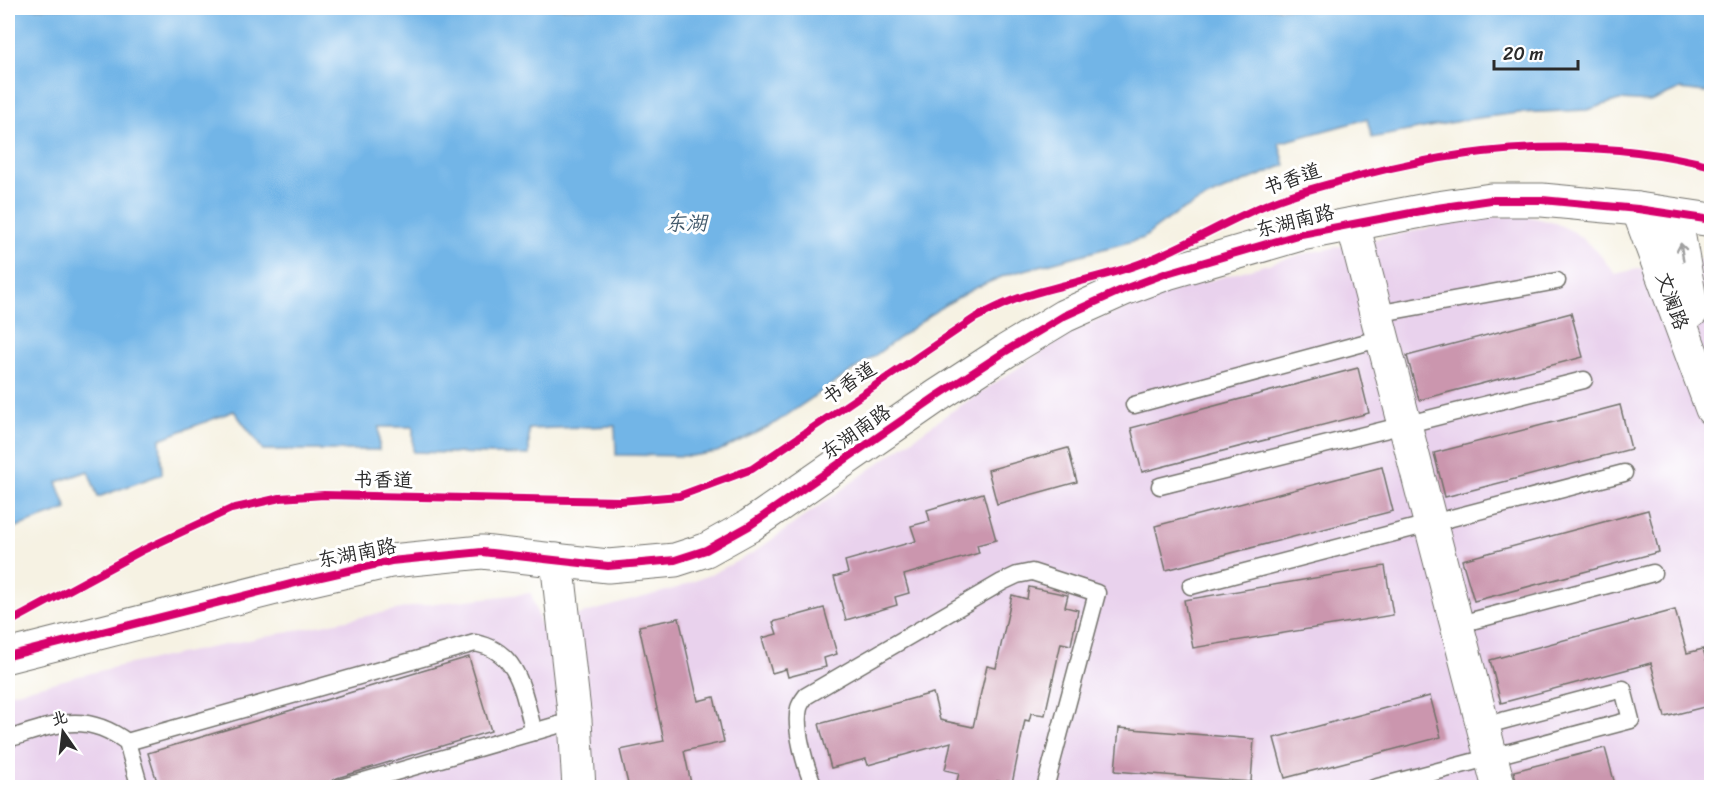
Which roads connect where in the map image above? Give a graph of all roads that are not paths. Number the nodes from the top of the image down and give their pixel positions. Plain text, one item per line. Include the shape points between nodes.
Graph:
1 (1638, 209) junction
2 (1675, 215) junction
3 (1712, 220) edge
4 (1353, 224) junction
5 (1557, 281) dead end
6 (1379, 326) junction
7 (1584, 380) dead end
8 (1709, 401) edge
9 (1134, 405) dead end
10 (1404, 425) junction
11 (1624, 473) dead end
12 (1160, 486) dead end
13 (1430, 524) junction
14 (557, 560) junction
15 (1653, 573) dead end
16 (1191, 586) dead end
17 (1456, 625) junction
18 (8, 656) edge
19 (575, 720) junction
20 (534, 732) junction
21 (8, 739) edge
22 (1487, 741) junction
23 (127, 742) junction
24 (140, 788) edge
25 (340, 788) edge
26 (579, 788) edge
27 (814, 788) edge
28 (1045, 788) edge
29 (1374, 788) edge
30 (1499, 788) edge

1 - 2 street, 东湖南路
1 - 4 street, 东湖南路 via 1542,200 1491,201
1 - 8 street, 文澜路
2 - 3 street, 东湖南路
8 -> 2 street, 文澜路
4 - 6 street
4 - 14 street, 东湖南路 via 1301,234 1167,273 1064,316 937,396 749,526 706,550 675,560 643,564 608,566
5 - 6 lane
6 - 9 lane
6 - 10 street
7 - 10 lane
10 - 12 lane
10 - 13 street
11 - 13 lane
13 - 16 lane
13 - 17 street
14 - 18 street, 东湖南路 via 482,552 391,561
14 - 19 street
15 - 17 lane
17 - 22 street
19 - 20 lane
19 - 26 street
20 - 23 lane via 509,661 496,649 475,644
20 - 25 lane
21 - 23 lane via 64,722 83,722 105,728
22 - 22 lane via 1631,720 1623,689
22 - 29 lane
22 - 30 street
23 - 24 lane
27 - 28 lane via 797,721 806,696 1002,582 1032,573 1097,593

